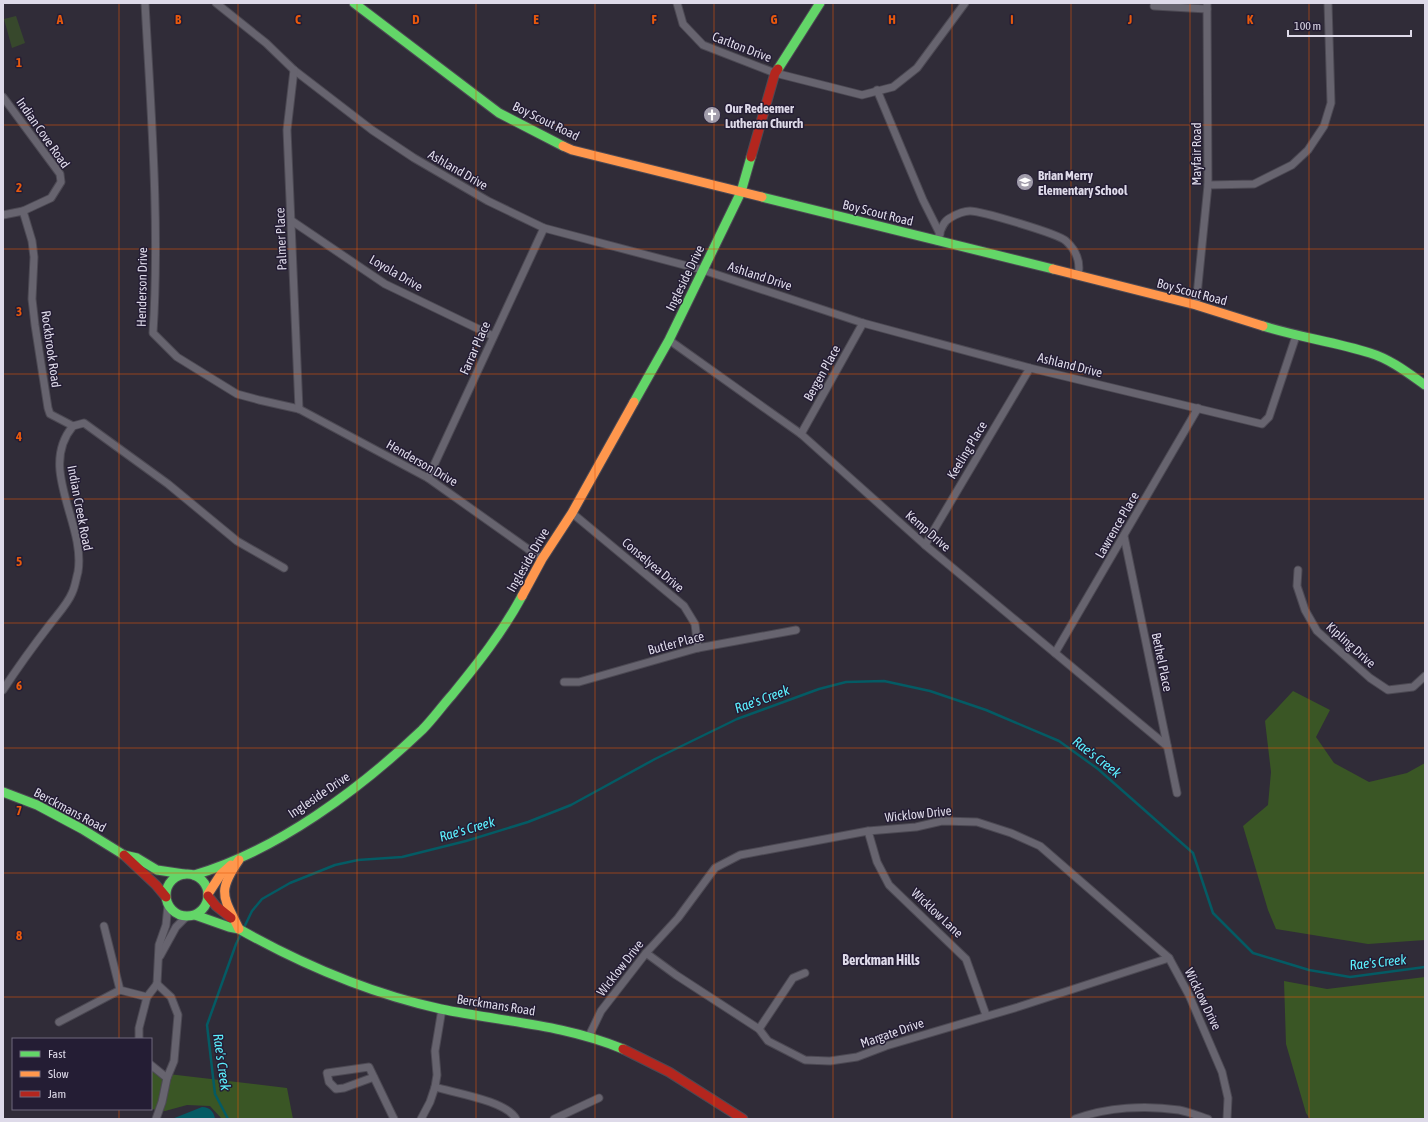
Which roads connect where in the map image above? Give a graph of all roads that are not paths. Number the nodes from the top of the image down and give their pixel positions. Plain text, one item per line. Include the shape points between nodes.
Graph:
1 (145, 3) edge
2 (216, 3) edge
3 (354, 3) edge
4 (677, 3) edge
5 (820, 3) edge
6 (965, 3) edge
7 (1328, 3) edge
8 (1154, 6) dead end
9 (1207, 6) edge
10 (294, 70) junction
11 (775, 73) junction
12 (877, 90) junction
13 (3, 97) edge
14 (1208, 185) junction
15 (741, 192) junction
16 (23, 211) junction
17 (3, 215) edge
18 (292, 221) junction
19 (544, 228) junction
20 (938, 238) junction
21 (703, 270) junction
22 (1078, 276) junction
23 (1196, 306) junction
24 (863, 323) junction
25 (494, 336) junction
26 (1296, 336) junction
27 (669, 340) junction
28 (1030, 368) junction
29 (1425, 385) edge
30 (299, 408) junction
31 (1198, 408) junction
32 (73, 426) junction
33 (801, 434) junction
34 (428, 478) junction
35 (572, 512) junction
36 (1124, 536) junction
37 (925, 545) junction
38 (542, 559) junction
39 (284, 568) dead end
40 (1298, 570) dead end
41 (796, 630) dead end
42 (698, 648) junction
43 (1055, 653) junction
44 (1425, 676) edge
45 (564, 682) dead end
46 (3, 690) edge
47 (1167, 746) junction
48 (3, 792) edge
49 (1177, 793) dead end
50 (868, 831) junction
51 (124, 855) junction
52 (240, 858) junction
53 (184, 874) junction
54 (194, 875) junction
55 (208, 895) junction
56 (167, 901) junction
57 (191, 915) junction
58 (237, 925) junction
59 (104, 926) dead end
60 (646, 953) junction
61 (159, 958) junction
62 (1169, 958) junction
63 (805, 973) dead end
64 (157, 984) junction
65 (120, 990) junction
66 (147, 997) junction
67 (442, 1009) junction
68 (986, 1015) junction
69 (59, 1022) dead end
70 (759, 1029) junction
71 (589, 1036) junction
72 (139, 1038) edge
73 (152, 1066) edge
74 (374, 1077) junction
75 (166, 1078) junction
76 (435, 1087) junction
77 (599, 1098) dead end
78 (1079, 1118) edge
79 (156, 1119) edge
80 (394, 1119) edge
81 (421, 1119) edge
82 (516, 1119) edge
83 (554, 1119) edge
84 (743, 1119) edge
85 (1208, 1119) edge
86 (1227, 1119) edge

1 - 30 street, Henderson Drive via 154,188 156,297 153,333 177,357 237,394
2 - 10 street, Ashland Drive via 266,43
3 - 15 street, Boy Scout Road via 499,113 551,140 572,150
4 - 11 street, Carlton Drive via 683,24 703,45
5 - 11 street, Ingleside Drive
6 - 12 street, Carlton Drive via 917,68 893,87
7 - 14 street via 1331,103 1324,126 1308,150 1292,165 1254,184
8 - 9 street
9 - 14 street, Mayfair Road
10 - 18 street, Palmer Place via 287,130
10 - 19 street, Ashland Drive via 372,130 414,158 488,201
11 - 12 street, Carlton Drive via 862,95
11 - 15 street, Ingleside Drive
12 - 20 street
13 - 16 street, Indian Cove Road via 60,174 61,182 51,198
14 - 23 street, Mayfair Road
15 - 20 street, Boy Scout Road
15 - 21 street, Ingleside Drive
16 - 17 street
16 - 32 street, Rockbrook Road via 32,241 32,299 48,408 50,414
18 - 25 street, Loyola Drive via 385,284
18 - 30 street, Palmer Place
19 - 21 street, Ashland Drive
19 - 25 street, Farrar Place
20 - 22 street, Boy Scout Road
20 - 22 street via 944,222 971,211 1050,232 1066,240 1076,252 1080,266
21 - 24 street, Ashland Drive
21 - 27 street, Ingleside Drive
22 - 23 street, Boy Scout Road
23 - 26 street, Boy Scout Road
24 - 28 street, Ashland Drive
24 - 33 street, Bergen Place
25 - 34 street, Farrar Place
26 - 29 street, Boy Scout Road via 1371,353 1402,368
26 - 31 street, Ashland Drive via 1270,418 1262,424
27 - 33 street, Kemp Drive
27 - 35 street, Ingleside Drive
28 - 31 street, Ashland Drive
28 - 37 street, Keeling Place
30 - 34 street, Henderson Drive
31 - 36 street, Lawrence Place
32 - 39 street via 84,423 168,484 237,541
32 - 46 street, Indian Creek Road via 65,435 59,454 59,470 78,551 78,571 72,594
33 - 37 street, Kemp Drive
34 - 38 street, Henderson Drive
35 - 38 street, Ingleside Drive
35 - 42 street, Conselyea Drive via 684,606 695,624
36 - 43 street, Lawrence Place
36 - 47 street, Bethel Place
37 - 43 street, Kemp Drive
38 - 52 street, Ingleside Drive via 489,650 422,729 356,787 322,812
40 - 44 street, Kipling Drive via 1297,586 1304,610 1317,631 1370,678 1388,690 1413,687
41 - 42 street, Butler Place
42 - 45 street, Butler Place via 579,682
43 - 47 street, Kemp Drive
47 - 49 street, Bethel Place
48 - 51 street, Berckmans Road via 43,808
50 - 60 street, Wicklow Drive via 740,855 715,868 678,918
50 - 62 street, Wicklow Drive via 949,821 977,822 1011,833 1040,846
50 - 68 street, Wicklow Lane via 877,862 889,885 966,959
51 - 53 street, Berckmans Road via 137,858 157,870
51 - 56 street, Berckmans Road via 132,865 153,880
52 - 54 street, Ingleside Drive
52 - 55 street, Ingleside Drive via 221,874
52 - 58 street via 229,874 224,888 225,902
53 - 54 street
53 - 56 street via 172,880 168,886
54 - 55 street via 202,880
55 - 57 street via 204,908
55 - 58 street, Berckmans Road
56 - 57 street via 178,915
56 - 61 street via 166,925 159,945
57 - 58 street, Berckmans Road via 214,920 231,929
57 - 61 street via 176,927
58 - 67 street, Berckmans Road via 274,950 337,980 373,993
59 - 65 street
60 - 70 street, Margate Drive
60 - 71 street, Wicklow Drive via 601,1011
61 - 64 street
62 - 68 street, Margate Drive
62 - 86 street, Wicklow Drive via 1189,995 1222,1072 1228,1098
63 - 70 street via 793,978
64 - 66 street
64 - 75 street via 171,997 178,1015 174,1061
65 - 66 street
65 - 69 street
66 - 72 street
67 - 71 street, Berckmans Road via 551,1026
67 - 76 street via 435,1051
68 - 70 street, Margate Drive via 886,1046 857,1058 830,1061 805,1060 768,1041
71 - 84 street, Berckmans Road via 642,1057 684,1080
73 - 75 street
74 - 74 street via 336,1089 330,1082 328,1073 369,1067
74 - 80 street
75 - 79 street
76 - 81 street
76 - 82 street via 496,1104
77 - 83 street
78 - 85 street via 1120,1109 1150,1108 1180,1111

